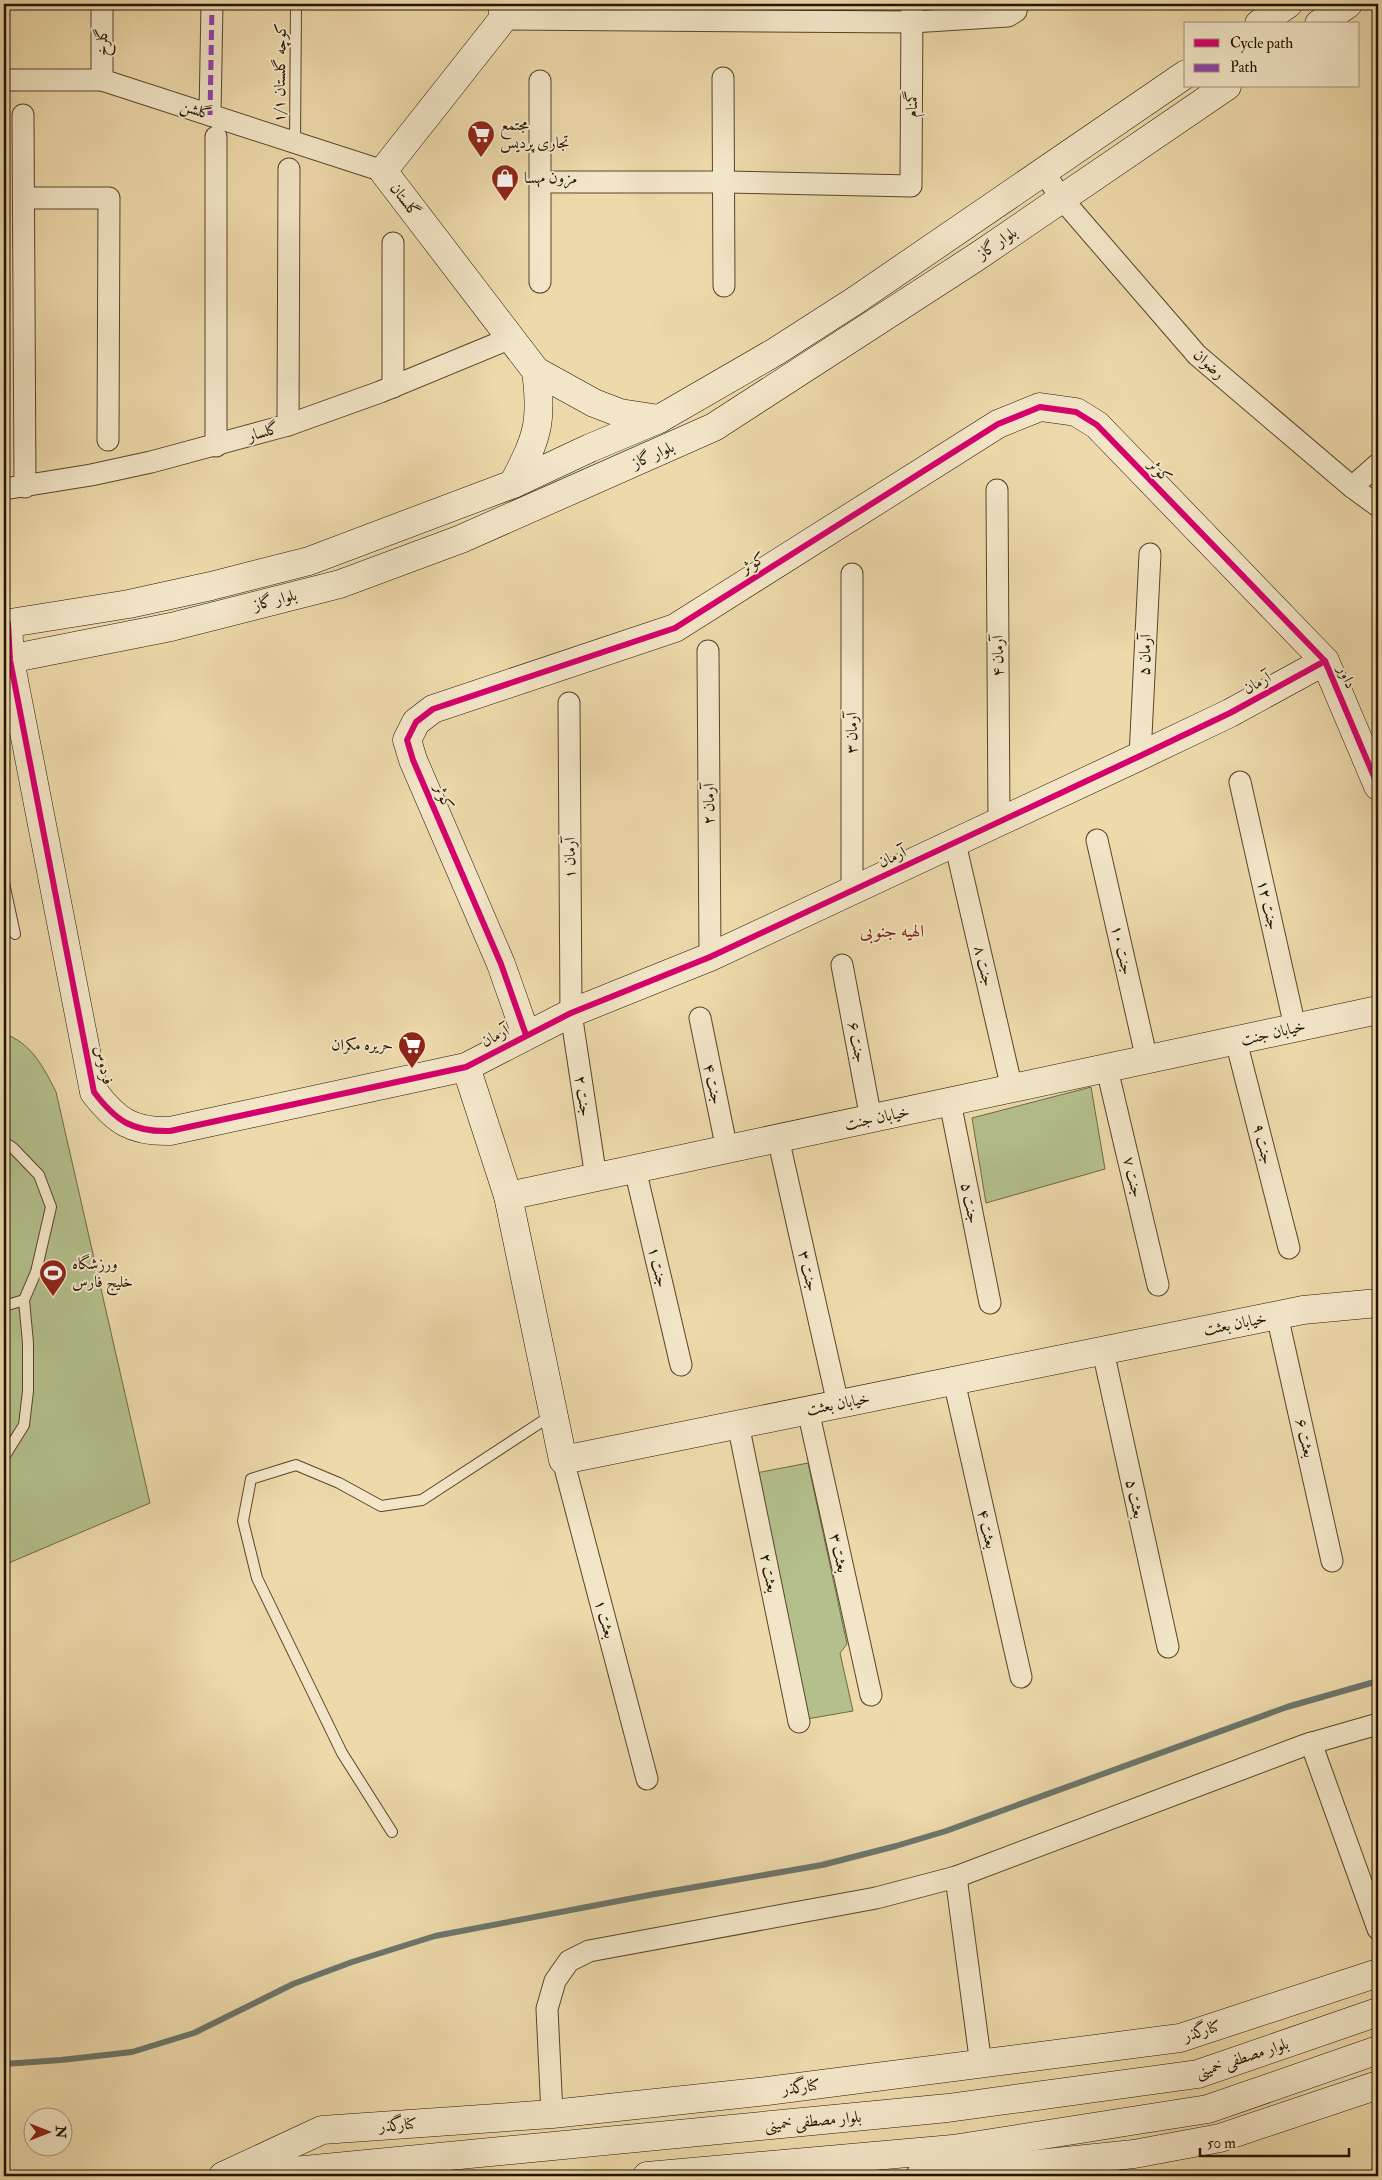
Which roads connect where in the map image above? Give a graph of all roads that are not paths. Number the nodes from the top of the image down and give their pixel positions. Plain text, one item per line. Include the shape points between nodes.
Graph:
1 (102, 4) edge
2 (212, 4) edge
3 (296, 4) edge
4 (1017, 4) edge
5 (1288, 4) edge
6 (1348, 4) edge
7 (502, 12) edge
8 (912, 13) edge
9 (1262, 22) edge
10 (1321, 22) edge
11 (1184, 75) edge
12 (723, 78) dead end
13 (4, 80) edge
14 (102, 80) junction
15 (540, 82) dead end
16 (1224, 88) edge
17 (23, 115) dead end
18 (210, 115) junction
19 (216, 137) dead end
20 (295, 142) junction
21 (289, 169) dead end
22 (383, 170) junction
23 (1044, 173) junction
24 (540, 182) junction
25 (725, 182) junction
26 (25, 198) junction
27 (1062, 199) junction
28 (393, 243) dead end
29 (540, 282) dead end
30 (724, 286) dead end
31 (511, 338) junction
32 (536, 371) junction
33 (393, 386) junction
34 (659, 419) junction
35 (288, 425) junction
36 (108, 440) dead end
37 (216, 446) junction
38 (1378, 464) edge
39 (513, 484) junction
40 (25, 487) junction
41 (1352, 487) junction
42 (4, 489) edge
43 (997, 490) dead end
44 (1378, 506) edge
45 (1150, 554) dead end
46 (852, 574) dead end
47 (6, 623) edge
48 (708, 651) dead end
49 (7, 660) edge
50 (1325, 662) junction
51 (569, 703) dead end
52 (1140, 756) junction
53 (1240, 782) dead end
54 (1378, 786) edge
55 (999, 822) junction
56 (1097, 840) dead end
57 (955, 843) junction
58 (4, 883) edge
59 (852, 891) junction
60 (15, 934) dead end
61 (710, 957) junction
62 (842, 965) dead end
63 (1378, 1010) edge
64 (571, 1014) junction
65 (700, 1018) dead end
66 (1295, 1027) junction
67 (526, 1035) junction
68 (1236, 1041) junction
69 (1147, 1060) junction
70 (466, 1068) junction
71 (1108, 1069) junction
72 (1012, 1089) junction
73 (950, 1102) junction
74 (872, 1119) junction
75 (778, 1138) junction
76 (4, 1142) edge
77 (727, 1150) junction
78 (635, 1169) junction
79 (596, 1178) junction
80 (508, 1196) junction
81 (1289, 1248) dead end
82 (1158, 1285) dead end
83 (24, 1300) junction
84 (990, 1303) dead end
85 (1378, 1303) edge
86 (4, 1306) edge
87 (1277, 1315) junction
88 (1103, 1351) junction
89 (681, 1364) dead end
90 (954, 1381) junction
91 (838, 1404) junction
92 (808, 1410) junction
93 (552, 1415) junction
94 (738, 1424) junction
95 (4, 1457) edge
96 (563, 1460) junction
97 (1332, 1561) dead end
98 (1168, 1647) dead end
99 (1021, 1677) dead end
100 (872, 1695) dead end
101 (799, 1722) dead end
102 (1378, 1724) edge
103 (1311, 1743) junction
104 (647, 1779) dead end
105 (392, 1832) dead end
106 (956, 1877) junction
107 (1378, 1929) edge
108 (1378, 1973) edge
109 (1378, 2012) edge
110 (1378, 2050) edge
111 (981, 2065) junction
112 (1378, 2084) edge
113 (552, 2114) junction
114 (223, 2176) edge
115 (237, 2176) edge
116 (647, 2176) edge
117 (920, 2176) edge

1 - 14 street, گلرخ
2 - 18 street
3 - 20 lane, کوچه گلستان ۱/۱
4 - 8 street via 1016,11 1008,16
5 - 9 street
6 - 10 street
7 - 8 street
7 - 22 street, گلستان
8 - 25 street, گمنام via 911,186
11 - 23 street, بلوار گاز
12 - 25 street
13 - 14 street, گلشن
14 - 18 street, گلشن
15 - 24 street
16 - 27 street, بلوار گاز
17 - 26 street
18 - 20 street, گلشن
19 - 37 street
20 - 22 street, گلشن
21 - 35 street
22 - 31 street, گلستان
23 - 27 street, رضوان
23 - 34 street, بلوار گاز via 776,352
24 - 25 street
24 - 29 street
25 - 30 street
26 - 36 street via 110,198
26 - 40 street
27 - 41 street, رضوان via 1197,355
27 - 49 street, بلوار گاز via 896,311 714,427 461,539 340,584 170,627
28 - 33 street
31 - 32 street, گلستان
31 - 33 street, گلسار
32 - 34 street, گلستان via 594,403 620,413
32 - 39 street, گلستان via 540,398 538,425 531,450
33 - 35 street, گلسار
34 - 39 street, بلوار گاز
35 - 37 street, گلسار
37 - 40 street, گلسار
38 - 41 street
39 - 47 street, بلوار گاز via 309,561 138,602
40 - 42 street, گلسار
41 - 44 street, رضوان
43 - 55 street, آرمان ۴
45 - 52 street, آرمان ۵
46 - 59 street, آرمان ۳
47 - 49 street, فردوس
48 - 61 street, آرمان ۲
49 - 70 street, فردوس via 94,1092 107,1109 128,1125 149,1132 170,1131
50 - 52 street, آرمان
50 - 54 street, داور
50 - 67 street, کوثر via 1097,426 1076,412 1040,407 998,424 675,628 432,709 416,722 407,740 413,760 501,964
51 - 64 street, آرمان ۱
52 - 55 street, آرمان
53 - 66 street, جنت ۱۲
55 - 57 street, آرمان
56 - 69 street, جنت ۱۰
57 - 59 street, آرمان
57 - 72 street, جنت ۸
58 - 60 lane
59 - 61 street, آرمان
61 - 64 street, آرمان
62 - 74 street, جنت ۶
63 - 66 street, خیابان جنت
64 - 67 street, آرمان
64 - 79 street, جنت ۲
65 - 77 street, جنت ۴
66 - 68 street, خیابان جنت
67 - 70 street, آرمان
68 - 69 street, خیابان جنت
68 - 81 street, جنت ۹
69 - 71 street, خیابان جنت
70 - 80 street
71 - 72 street, خیابان جنت
71 - 82 street, جنت ۷
72 - 73 street, خیابان جنت
73 - 74 street, خیابان جنت
73 - 84 street, جنت ۵
74 - 75 street, خیابان جنت
75 - 77 street, خیابان جنت
75 - 91 street, جنت ۳
76 - 83 lane via 39,1175 51,1207 36,1272
77 - 78 street, خیابان جنت
78 - 79 street, خیابان جنت
78 - 89 street, جنت ۱
79 - 80 street, خیابان جنت
80 - 93 street
83 - 86 lane
83 - 95 lane via 28,1343 24,1425
85 - 87 street, خیابان بعثت
87 - 88 street, خیابان بعثت
87 - 97 street, بعثت ۶
88 - 90 street, خیابان بعثت
88 - 98 street, بعثت ۵
90 - 91 street, خیابان بعثت
90 - 99 street, بعثت ۴
91 - 92 street, خیابان بعثت
92 - 94 street, خیابان بعثت
92 - 100 street, بعثت ۳
93 - 96 street
93 - 105 lane via 422,1500 381,1506 296,1465 251,1479 243,1521 257,1578 342,1753
94 - 96 street, خیابان بعثت
94 - 101 street, بعثت ۲
96 - 104 street, بعثت ۱
102 - 103 street
103 - 106 street
103 - 107 street
106 - 111 street
106 - 113 street via 876,1898 589,1951 568,1961 555,1982 547,2009
108 - 111 street, کنارگذر via 1180,2038
109 - 115 street, بلوار مصطفی خمینی via 1188,2076 948,2108
110 - 116 street via 1208,2109 953,2149
111 - 113 street, کنارگذر
112 - 117 street via 1220,2138 1134,2154
113 - 114 street, کنارگذر via 322,2130

